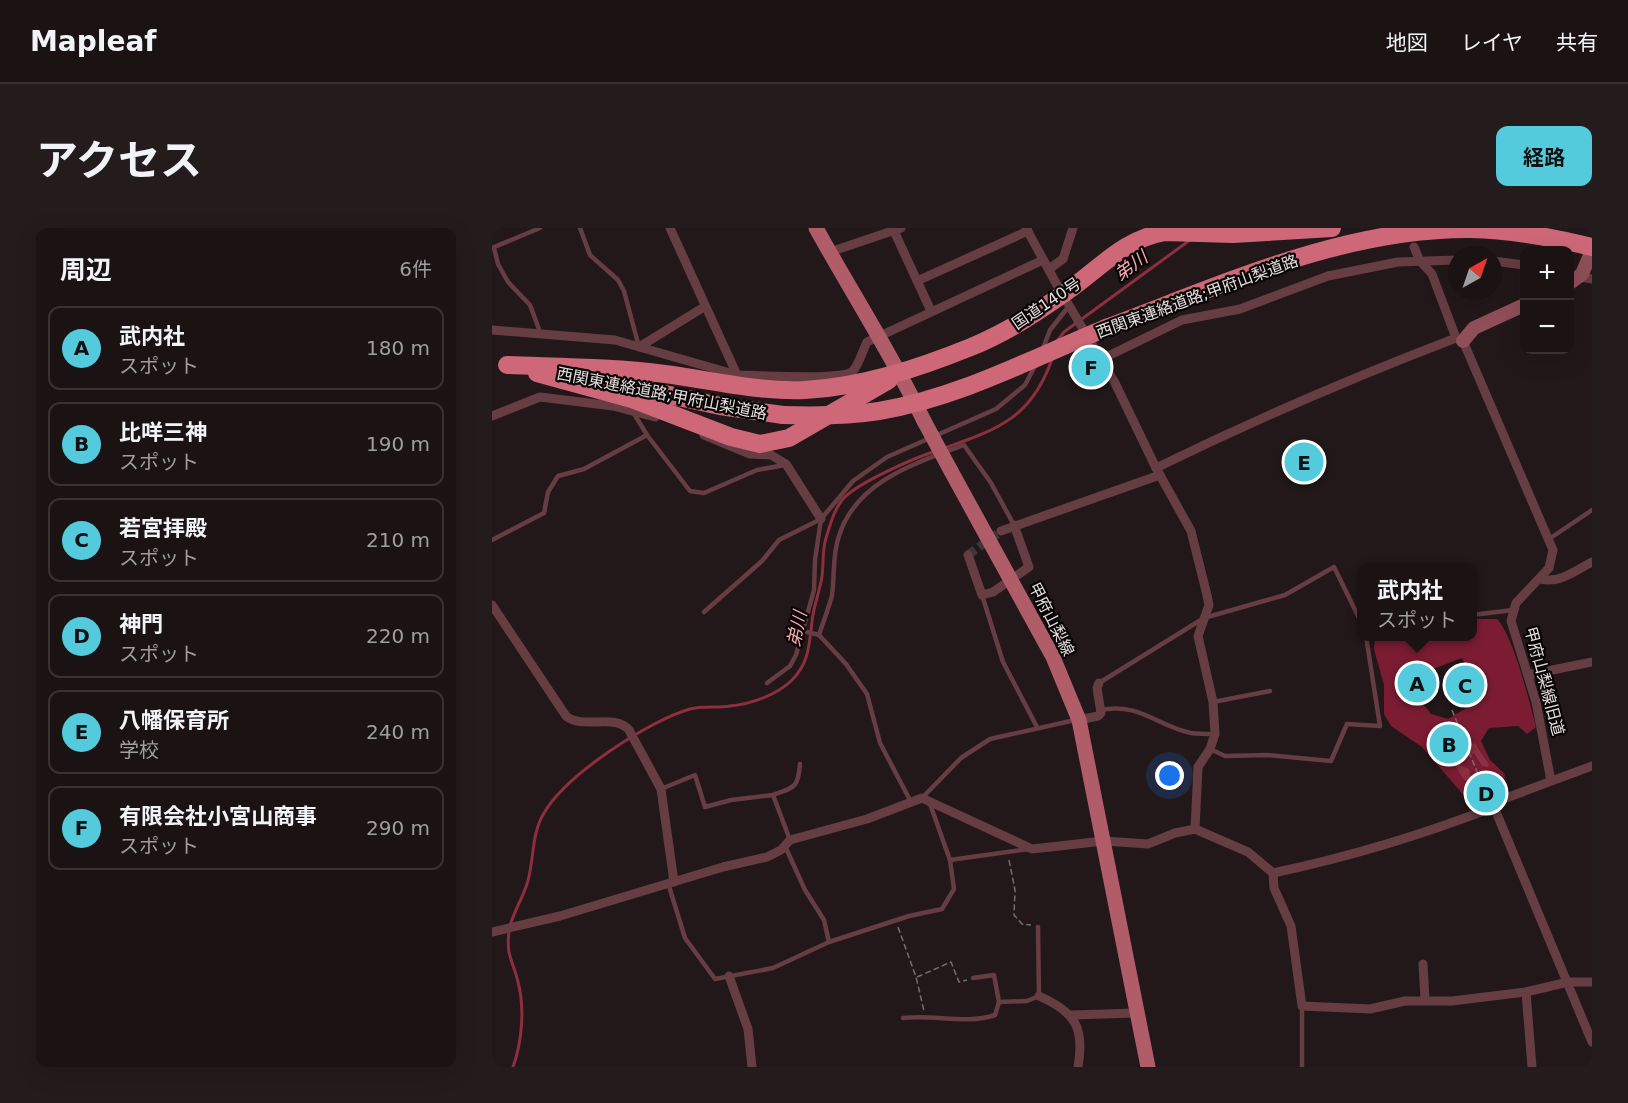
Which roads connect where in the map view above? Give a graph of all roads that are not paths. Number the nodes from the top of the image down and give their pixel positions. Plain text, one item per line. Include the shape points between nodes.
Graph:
1 (540, 228) edge
2 (580, 228) edge
3 (670, 228) edge
4 (816, 228) edge
5 (1073, 228) edge
6 (1332, 228) edge
7 (898, 229) edge
8 (1027, 230) edge
9 (1414, 247) dead end
10 (493, 248) edge
11 (1591, 251) edge
12 (830, 252) junction
13 (1042, 260) junction
14 (1448, 260) edge
15 (1420, 261) junction
16 (1502, 262) edge
17 (1520, 264) edge
18 (1048, 269) junction
19 (1578, 279) edge
20 (917, 281) junction
21 (1057, 285) dead end
22 (704, 306) junction
23 (1069, 307) joint
24 (1520, 307) edge
25 (931, 311) junction
26 (492, 330) edge
27 (540, 332) junction
28 (877, 337) junction
29 (1459, 339) junction
30 (639, 346) junction
31 (1102, 359) junction
32 (499, 364) edge
33 (900, 372) junction
34 (737, 375) junction
35 (632, 410) junction
36 (492, 416) edge
37 (647, 435) junction
38 (786, 464) junction
39 (1158, 472) junction
40 (1592, 510) edge
41 (821, 519) junction
42 (1014, 525) junction
43 (1001, 531) tunnel mouth
44 (1549, 539) junction
45 (492, 540) edge
46 (968, 555) dead end
47 (1592, 562) edge
48 (1011, 577) junction
49 (1540, 579) junction
50 (982, 595) junction
51 (492, 605) edge
52 (1513, 610) junction
53 (704, 612) dead end
54 (1357, 614) edge
55 (1477, 614) edge
56 (1204, 618) junction
57 (802, 631) junction
58 (819, 635) junction
59 (1367, 641) edge
60 (1592, 662) edge
61 (1528, 675) junction
62 (767, 683) dead end
63 (1099, 683) joint
64 (1270, 691) dead end
65 (1213, 702) junction
66 (1100, 710) junction
67 (1079, 720) junction
68 (1037, 727) junction
69 (1215, 734) junction
70 (1210, 749) junction
71 (800, 764) dead end
72 (1592, 766) edge
73 (1551, 781) junction
74 (661, 789) junction
75 (773, 795) junction
76 (926, 800) junction
77 (911, 802) junction
78 (1493, 807) junction
79 (1195, 829) junction
80 (1104, 841) junction
81 (787, 843) junction
82 (1032, 849) junction
83 (950, 860) junction
84 (1273, 873) junction
85 (671, 882) junction
86 (1038, 927) road end
87 (497, 931) edge
88 (829, 942) junction
89 (1422, 964) dead end
90 (729, 976) junction
91 (973, 978) road end
92 (1568, 982) junction
93 (1592, 982) edge
94 (1526, 992) junction
95 (1040, 996) junction
96 (1425, 1000) junction
97 (999, 1002) junction
98 (1302, 1006) junction
99 (1138, 1013) junction
100 (1071, 1015) junction
101 (903, 1018) dead end
102 (1592, 1042) edge
103 (752, 1067) edge
104 (1078, 1067) edge
105 (1148, 1067) edge
106 (1302, 1067) edge
107 (1532, 1067) edge

1 - 10 lane
2 - 30 lane via 590,255 618,280 624,291
3 - 22 street
4 - 12 main road, 甲府山梨線
5 - 18 street via 1063,258
6 - 33 highway, 国道140号 via 1233,234 1165,232 1137,239 1066,292 999,334
7 - 12 street
7 - 20 street
8 - 13 street
8 - 20 street
9 - 15 street, 甲府山梨線旧道
10 - 27 lane via 508,282 530,305
11 - 19 street
11 - 32 highway, 西関東連絡道路;甲府山梨道路, bridge via 1513,232 1470,229 1394,235 1320,252 1106,328 966,386 908,405 848,415 783,415 720,406 591,378
12 - 28 main road, 甲府山梨線
13 - 18 street
13 - 25 street
14 - 15 street
15 - 29 street, 甲府山梨線旧道 via 1431,274
15 - 31 street via 1347,271 1240,309 1182,320
16 - 17 street
18 - 21 street
20 - 25 street
22 - 30 street
22 - 34 street
23 - 31 street
23 - 41 lane via 1050,330 1025,385 981,417 886,457 845,488
24 - 29 street
25 - 28 street
26 - 27 street
27 - 30 street
28 - 33 main road, 甲府山梨線
28 - 34 street via 867,342 849,373 817,377
29 - 39 street via 1239,428
29 - 44 street, 甲府山梨線旧道
30 - 34 street
31 - 39 street
32 - 33 highway via 624,369 794,390 838,386
32 - 33 highway via 632,399 731,437 760,444 789,438
33 - 48 main road, 甲府山梨線, bridge
35 - 36 street via 540,397
35 - 37 lane
35 - 38 street via 750,454 771,455
37 - 38 lane via 682,484 697,493 757,470
37 - 45 lane via 584,469 558,476 548,492 544,513
38 - 41 street
39 - 42 street
39 - 56 street via 1191,531 1209,605
40 - 44 lane
41 - 53 lane via 779,540
41 - 57 lane via 814,590
42 - 43 street
42 - 48 street via 1029,567
42 - 58 lane via 964,445 901,470 864,495 845,520 836,549 832,595
44 - 49 street, 甲府山梨線旧道 via 1552,558
46 - 50 street
47 - 49 street via 1562,578
48 - 50 street via 993,592
48 - 67 main road, 甲府山梨線 via 1053,657
49 - 52 street, 甲府山梨線旧道
50 - 68 lane via 1003,662
51 - 74 street via 566,716 577,723 621,724 629,730
52 - 55 lane
52 - 61 street, 甲府山梨線旧道 via 1513,629
54 - 56 lane via 1334,567 1285,595
56 - 63 lane
56 - 65 street via 1198,636
57 - 58 lane
57 - 62 lane via 790,666
58 - 77 lane via 867,694 880,743
59 - 70 lane via 1380,726 1347,724 1331,761 1225,756
60 - 61 street
61 - 73 street, 甲府山梨線旧道 via 1550,761
63 - 66 street
64 - 65 lane
65 - 69 street
66 - 67 street via 1098,716
66 - 69 lane via 1135,710 1190,733
67 - 68 lane
67 - 80 main road, 甲府山梨線
68 - 76 lane via 990,739 961,758
69 - 70 street
70 - 79 street via 1198,767
71 - 75 lane via 799,781 794,787
72 - 73 street
73 - 78 street via 1498,801
74 - 75 lane via 695,775 705,807
74 - 85 street
75 - 81 lane
76 - 77 street
76 - 82 street
76 - 83 lane
77 - 81 street
78 - 84 street via 1360,854
78 - 92 street
79 - 80 street via 1148,844
79 - 84 street via 1248,852
80 - 82 street
80 - 99 main road, 甲府山梨線
81 - 85 street via 767,857
81 - 88 lane via 805,890 824,920
82 - 83 lane
83 - 88 lane via 954,889 942,909
84 - 98 street via 1274,888 1291,927
85 - 87 street
85 - 90 lane via 685,938 715,979
86 - 95 lane
88 - 90 lane via 773,968
89 - 96 street
90 - 103 street via 748,1029
91 - 97 lane via 994,975
92 - 93 street
92 - 94 street
92 - 102 street
94 - 96 street via 1452,1001
94 - 107 street
95 - 97 lane via 1027,1001
95 - 100 street
96 - 98 street via 1370,1009
97 - 101 lane via 995,1014 967,1021 925,1015
98 - 106 lane
99 - 100 street
99 - 105 main road, 甲府山梨線
100 - 104 street via 1080,1040

